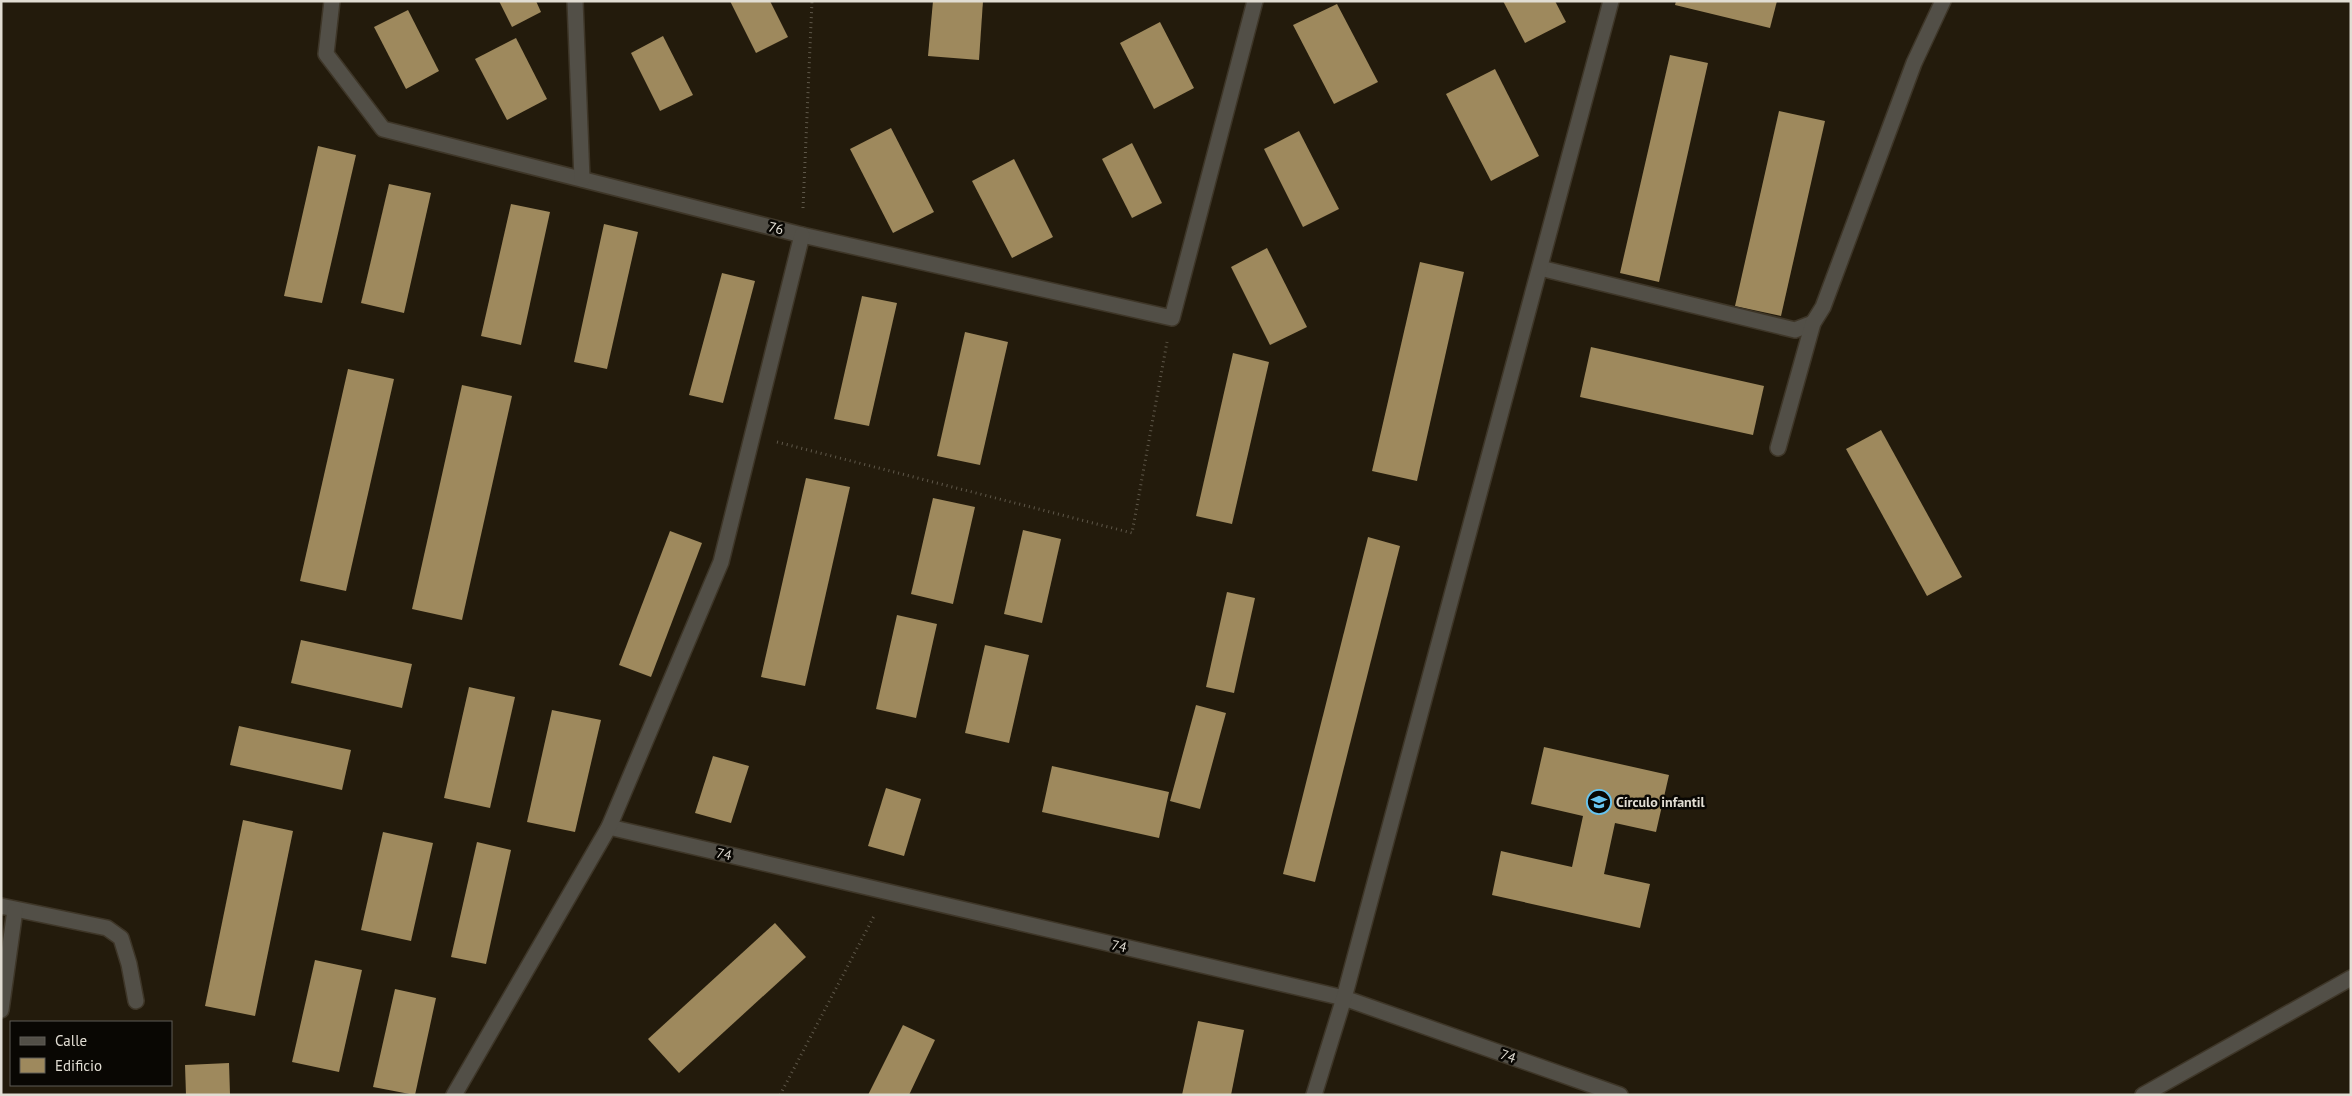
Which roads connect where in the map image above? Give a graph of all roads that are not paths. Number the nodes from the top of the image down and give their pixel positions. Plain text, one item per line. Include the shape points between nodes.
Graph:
1 (332, 1) edge
2 (575, 1) edge
3 (1255, 1) edge
4 (1611, 1) edge
5 (1943, 1) edge
6 (582, 179) junction
7 (802, 235) junction
8 (1540, 268) junction
9 (1813, 323) junction
10 (1778, 448) dead end
11 (609, 827) junction
12 (8, 908) edge
13 (2351, 978) edge
14 (1344, 998) junction
15 (136, 1001) dead end
16 (1, 1010) edge
17 (454, 1095) edge
18 (1314, 1095) edge
19 (1620, 1095) edge
20 (2143, 1095) edge

1 - 6 street, 76 via 326,54 383,129
2 - 6 street
3 - 7 street, 76 via 1172,318
4 - 8 street
5 - 9 street via 1914,63 1823,307
6 - 7 street, 76
7 - 11 street via 721,562
8 - 9 street via 1795,330
8 - 14 street
9 - 10 street
11 - 14 street, 74
11 - 17 street
12 - 15 street via 107,928 121,938 130,964
12 - 16 street
13 - 20 street
14 - 18 street
14 - 19 street, 74

